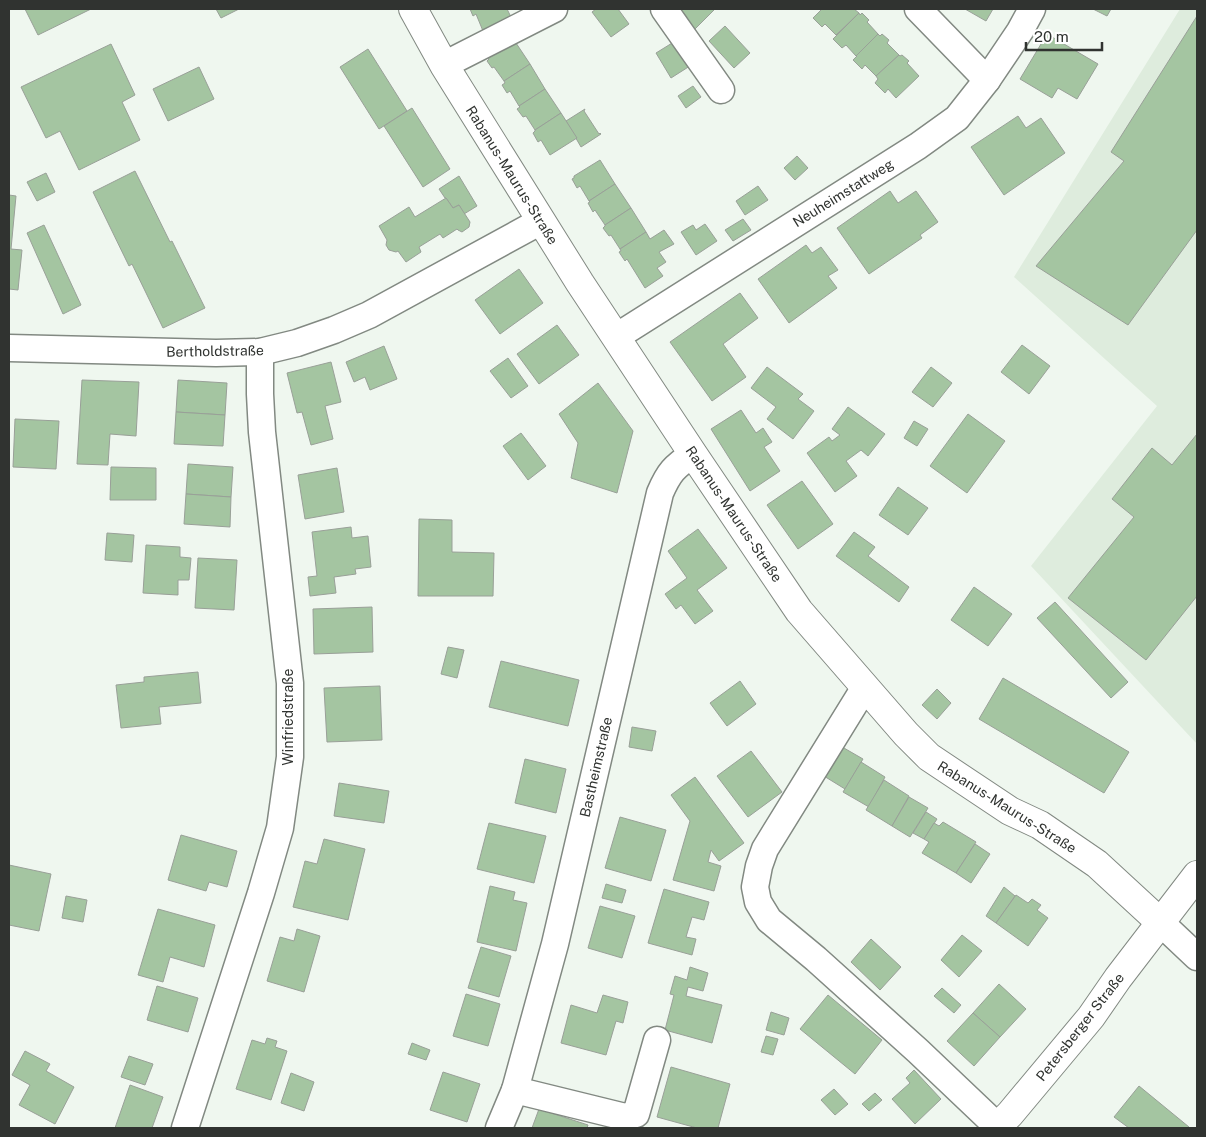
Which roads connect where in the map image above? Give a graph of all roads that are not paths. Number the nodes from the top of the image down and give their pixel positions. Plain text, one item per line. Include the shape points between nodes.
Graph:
1 (412, 9) edge
2 (554, 9) edge
3 (664, 9) edge
4 (918, 9) edge
5 (1032, 9) edge
6 (444, 65) junction
7 (987, 80) junction
8 (721, 90) dead end
9 (541, 221) junction
10 (616, 337) junction
11 (9, 348) edge
12 (260, 352) junction
13 (692, 454) junction
14 (865, 687) junction
15 (1197, 875) edge
16 (1161, 923) junction
17 (1197, 957) edge
18 (657, 1040) dead end
19 (515, 1090) junction
20 (185, 1128) edge
21 (499, 1128) edge
22 (997, 1128) edge

1 - 6 main road, Rabanus-Maurus-Straße
2 - 6 street
3 - 8 street
4 - 7 street
5 - 7 street, Neuheimstattweg
6 - 9 main road, Rabanus-Maurus-Straße
7 - 10 street, Neuheimstattweg via 957,118 918,146
9 - 10 main road, Rabanus-Maurus-Straße
9 - 12 street, Bertholdstraße via 369,315 297,343
10 - 13 main road, Rabanus-Maurus-Straße
11 - 12 street, Bertholdstraße
12 - 20 street, Winfriedstraße via 262,432 290,682 290,757 280,828
13 - 14 main road, Rabanus-Maurus-Straße via 799,611
13 - 19 street, Bastheimstraße via 667,477 660,493 556,944
14 - 16 main road, Rabanus-Maurus-Straße via 929,757 1097,864
14 - 22 street via 765,849 755,887 758,902 769,920 918,1050
15 - 16 main road, Petersberger Straße
16 - 17 street
16 - 22 main road, Petersberger Straße via 1091,1017
18 - 19 street via 636,1114 625,1117
19 - 21 street, Bastheimstraße

